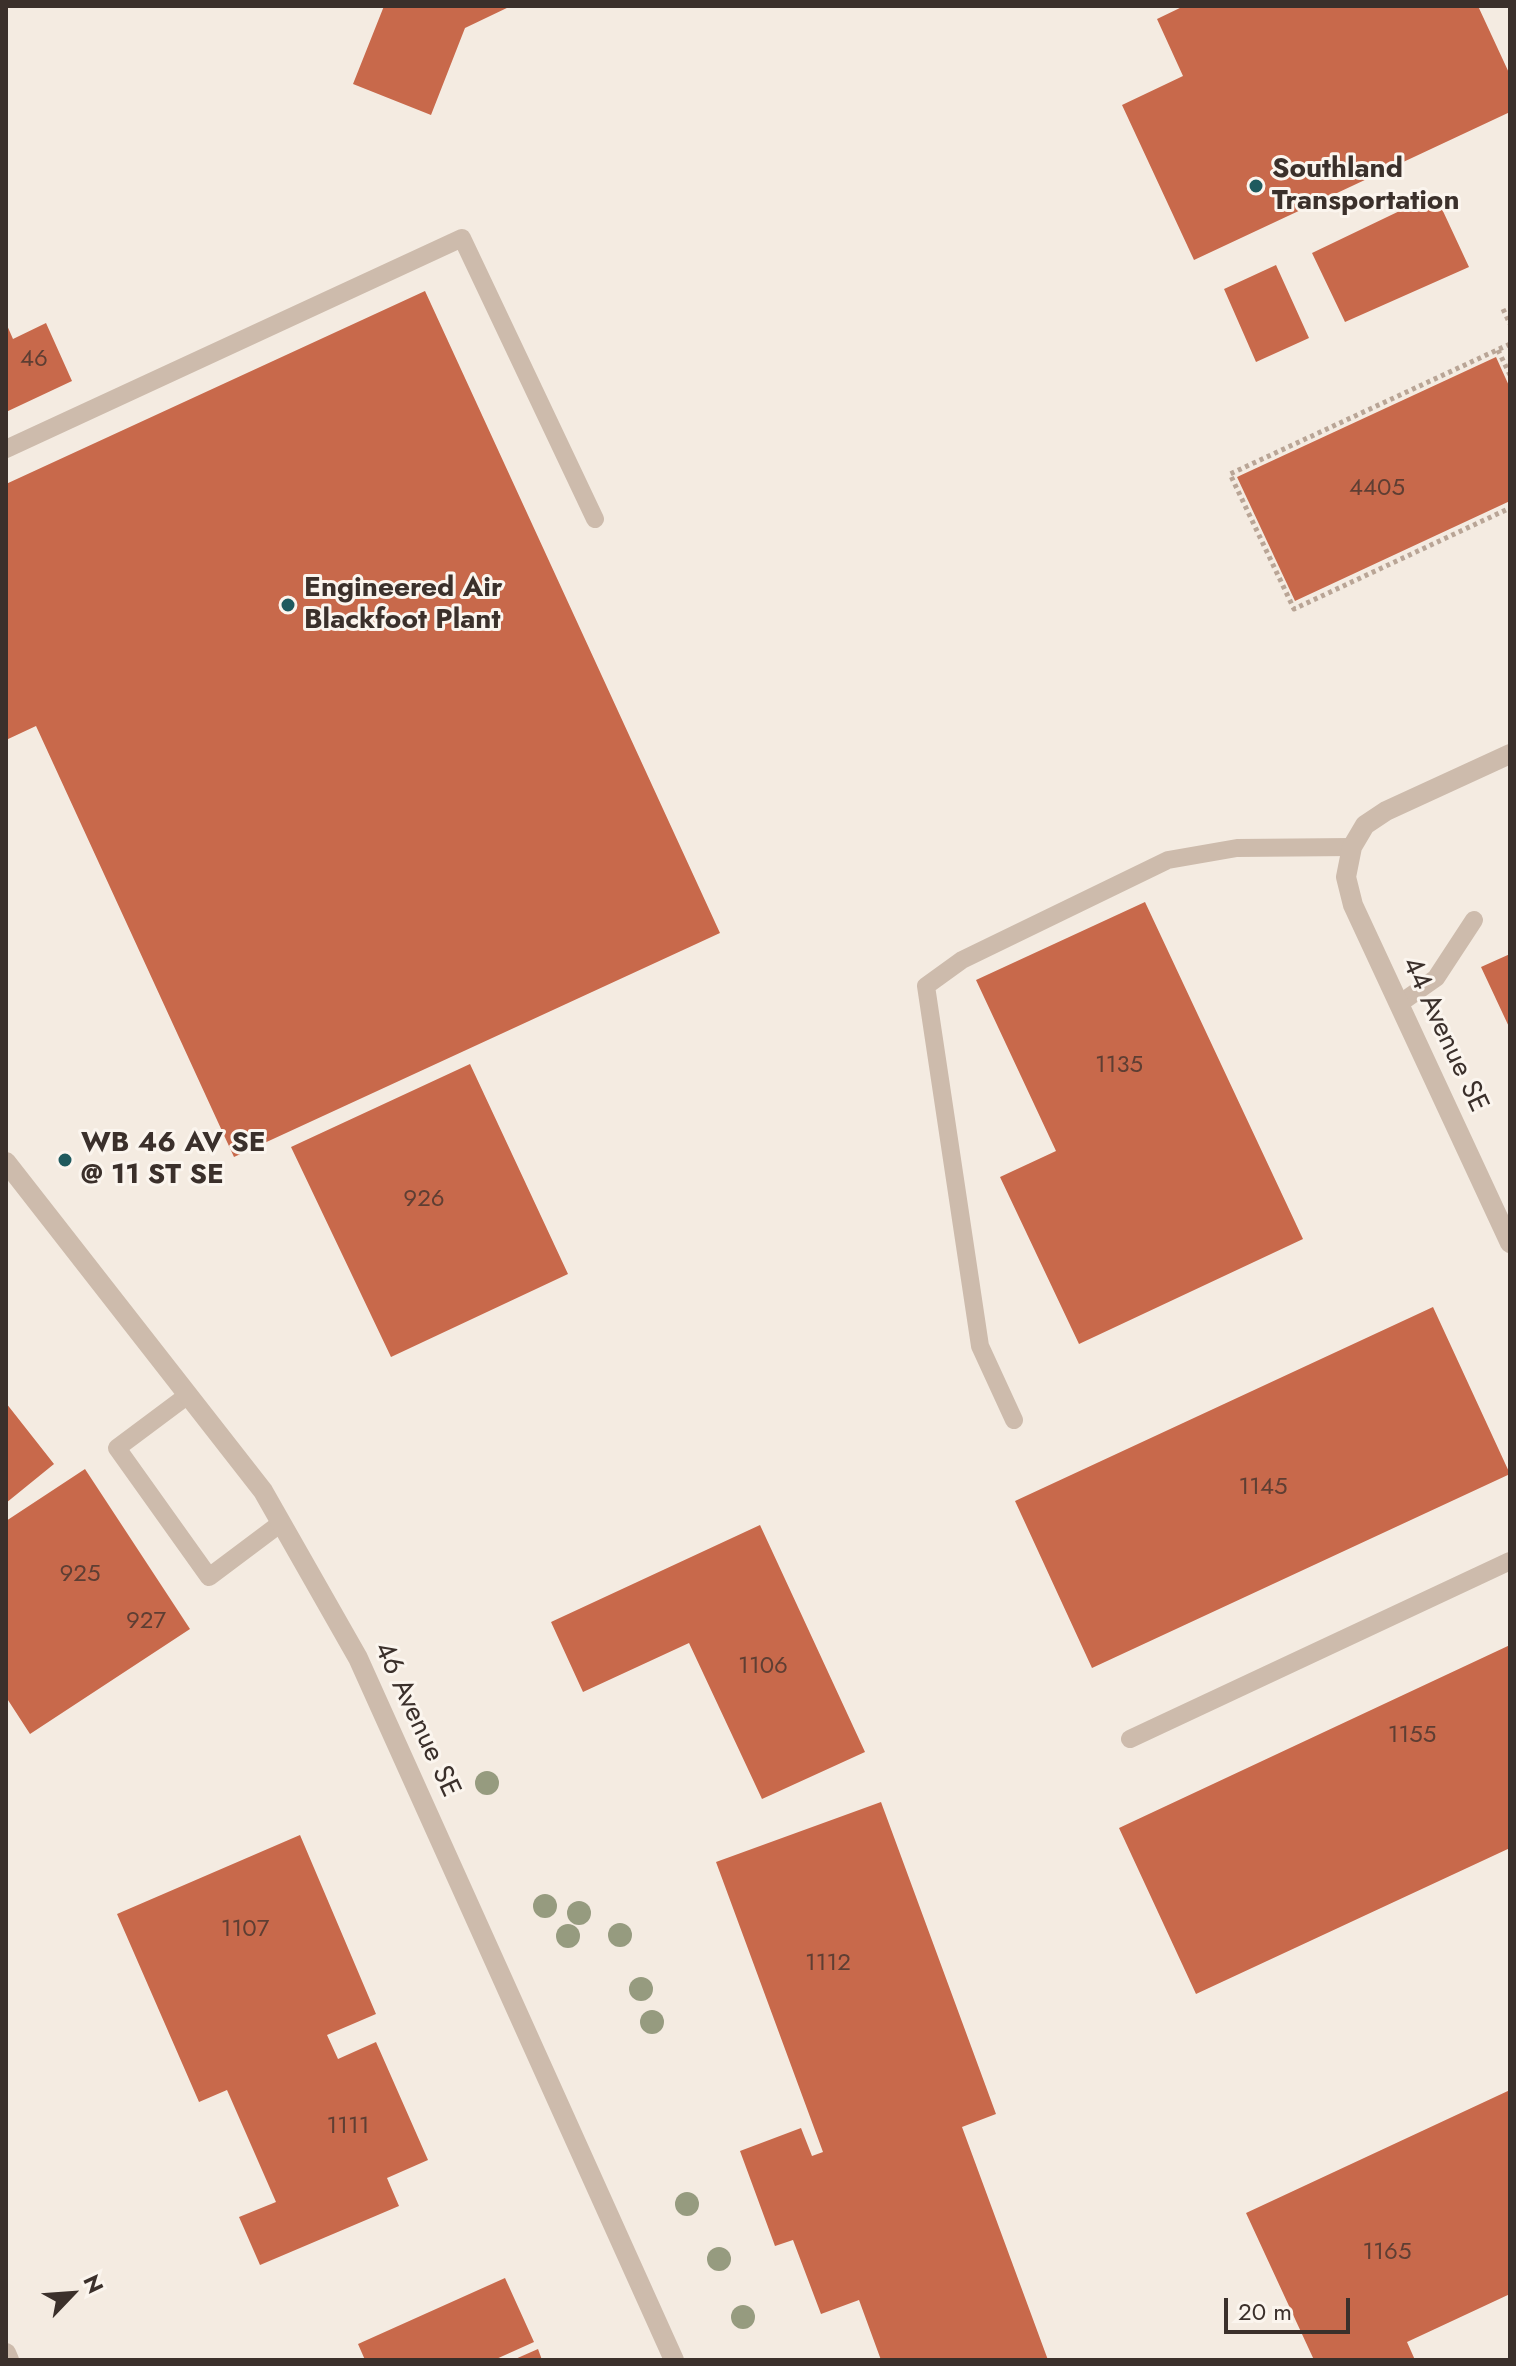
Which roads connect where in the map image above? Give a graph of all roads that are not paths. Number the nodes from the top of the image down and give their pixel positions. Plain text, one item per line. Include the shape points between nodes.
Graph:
1 (6, 449) edge
2 (595, 519) dead end
3 (1510, 754) edge
4 (1352, 847) junction
5 (1474, 920) dead end
6 (1399, 1004) junction
7 (6, 1162) edge
8 (1510, 1243) edge
9 (188, 1395) junction
10 (1014, 1420) dead end
11 (281, 1523) junction
12 (1510, 1561) edge
13 (1130, 1739) dead end
14 (6, 2353) edge
15 (9, 2360) edge
16 (674, 2360) edge

1 - 2 lane via 462,238
3 - 4 street via 1386,811 1365,825
4 - 6 street, 44 Avenue SE via 1346,877 1353,905
4 - 10 lane via 1237,848 1168,860 962,960 926,986 980,1346
5 - 6 lane via 1436,978
6 - 8 street, 44 Avenue SE
7 - 9 street, 46 Avenue SE
9 - 11 street, 46 Avenue SE via 263,1491
9 - 11 lane via 117,1448 209,1577
11 - 16 street, 46 Avenue SE via 358,1658
12 - 13 lane
14 - 15 street

